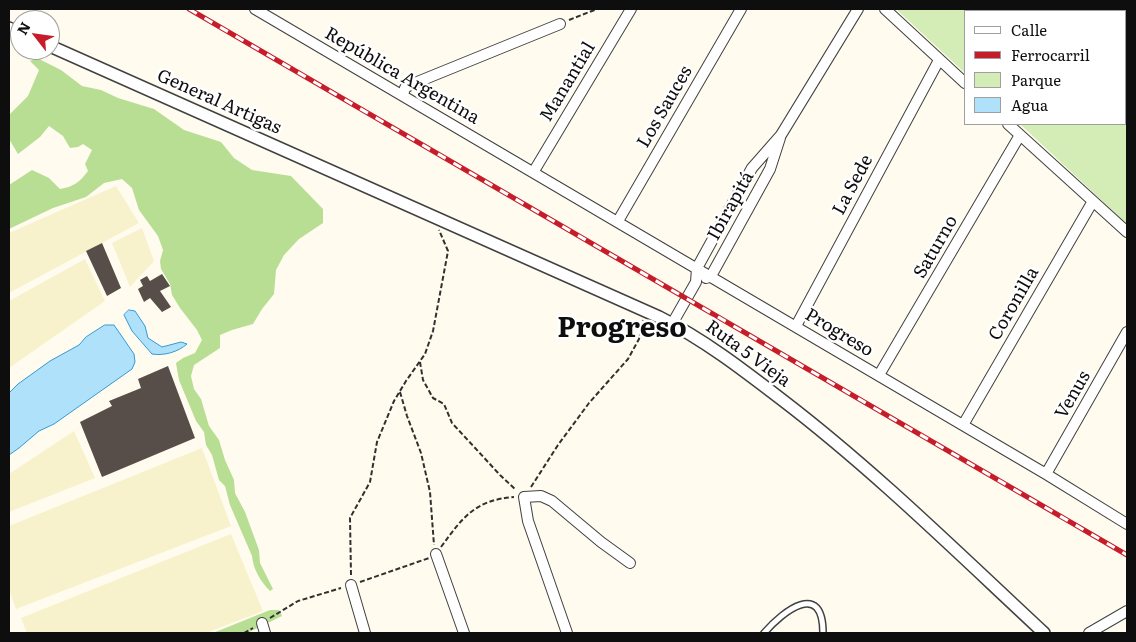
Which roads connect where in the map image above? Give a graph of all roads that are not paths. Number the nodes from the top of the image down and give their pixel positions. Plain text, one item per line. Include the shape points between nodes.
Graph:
1 (255, 9) edge
2 (631, 9) edge
3 (741, 9) edge
4 (858, 9) edge
5 (885, 9) edge
6 (560, 24) road end
7 (60, 50) edge
8 (939, 60) junction
9 (964, 82) edge
10 (403, 95) junction
11 (1009, 125) edge
12 (781, 135) junction
13 (1020, 136) junction
14 (534, 171) junction
15 (374, 190) joint
16 (1093, 200) junction
17 (618, 221) junction
18 (1127, 232) edge
19 (697, 268) junction
20 (711, 276) junction
21 (696, 282) junction
22 (672, 324) junction
23 (796, 326) junction
24 (1127, 332) edge
25 (880, 375) junction
26 (963, 425) junction
27 (1046, 474) junction
28 (1127, 523) edge
29 (436, 554) road end
30 (630, 563) dead end
31 (351, 585) road end
32 (1127, 611) edge
33 (262, 623) road end
34 (265, 633) edge
35 (365, 633) edge
36 (464, 633) edge
37 (567, 633) edge
38 (764, 633) edge
39 (823, 633) edge
40 (1044, 633) edge
41 (1089, 633) edge

1 - 10 street, República Argentina
2 - 14 street, Manantial
3 - 17 street, Los Sauces
4 - 12 street, Ibirapitá
5 - 8 street
6 - 10 street via 410,85
7 - 15 street, General Artigas
8 - 9 street
8 - 23 street, La Sede
10 - 14 street, República Argentina
11 - 13 street
12 - 19 street, Ibirapitá via 752,168
12 - 20 street, Ibirapitá via 770,169
13 - 16 street
13 - 25 street, Saturno
14 - 17 street, Progreso
15 - 22 street, Ruta 5 Vieja
16 - 18 street
16 - 26 street, Coronilla
17 - 19 street, Progreso
19 - 20 street, Progreso
19 - 21 street, Ibirapitá
20 - 21 street
20 - 23 street, Progreso
21 - 22 street, Ibirapitá
22 - 40 street, Ruta 5 Vieja via 761,383 820,429
23 - 25 street, Progreso
24 - 27 street, Venus
25 - 26 street, Progreso
26 - 27 street, Progreso
27 - 28 street, Progreso
29 - 36 street
30 - 37 street via 552,501 541,496 524,497 528,521
31 - 35 street
32 - 41 street
33 - 34 street
38 - 39 lane via 790,609 810,604 819,609

